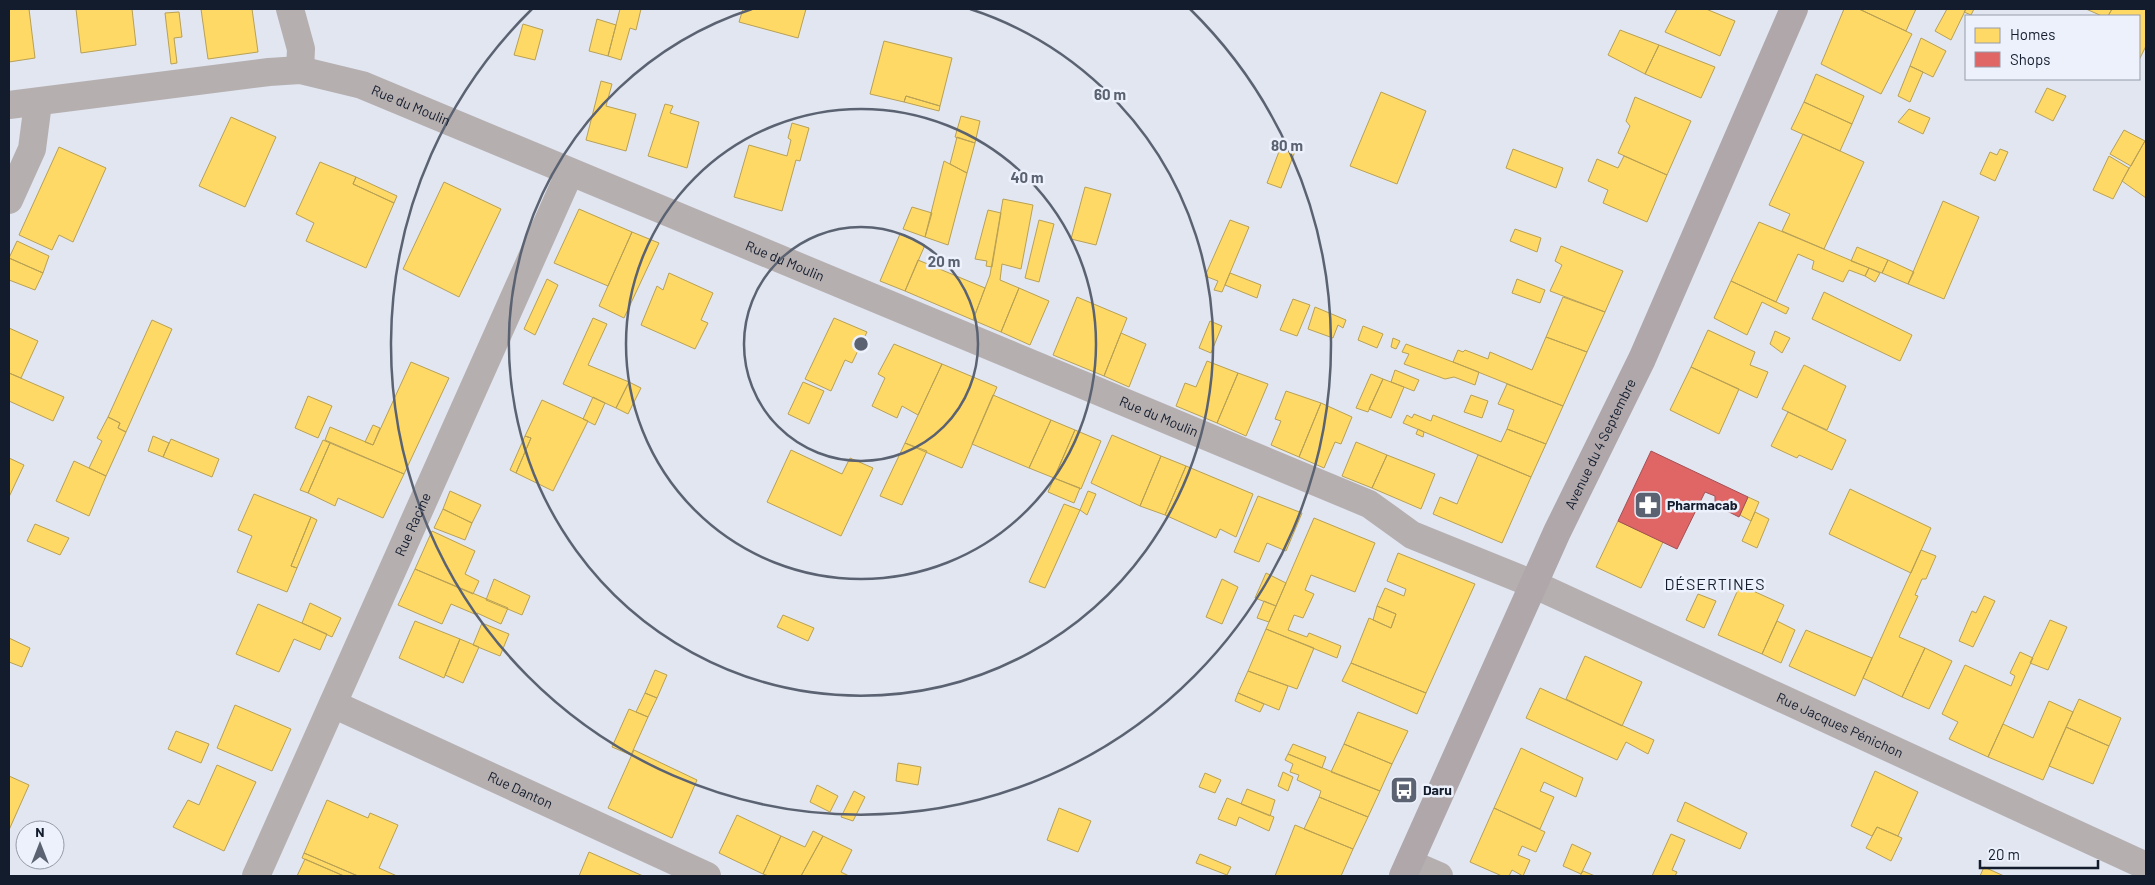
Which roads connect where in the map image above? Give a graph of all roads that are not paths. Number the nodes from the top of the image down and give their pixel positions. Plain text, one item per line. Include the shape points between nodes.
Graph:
1 (290, 9) edge
2 (1794, 9) edge
3 (300, 70) junction
4 (38, 103) junction
5 (9, 106) edge
6 (570, 172) junction
7 (9, 200) edge
8 (1533, 584) junction
9 (333, 704) junction
10 (2146, 866) edge
11 (1406, 870) edge
12 (256, 876) edge
13 (707, 876) edge
14 (1439, 876) edge

1 - 3 street via 301,49
2 - 8 main road, Avenue du 4 Septembre via 1642,359
3 - 4 street, Rue du Moulin
3 - 6 street, Rue du Moulin via 362,85
4 - 5 street, Rue du Moulin
4 - 7 street via 32,149
6 - 8 street, Rue du Moulin via 1369,504 1412,535
6 - 9 street, Rue Racine
8 - 10 street, Rue Jacques Pénichon
8 - 11 main road, Avenue du 4 Septembre
9 - 12 street, Rue Racine
9 - 13 street, Rue Danton
11 - 14 street

